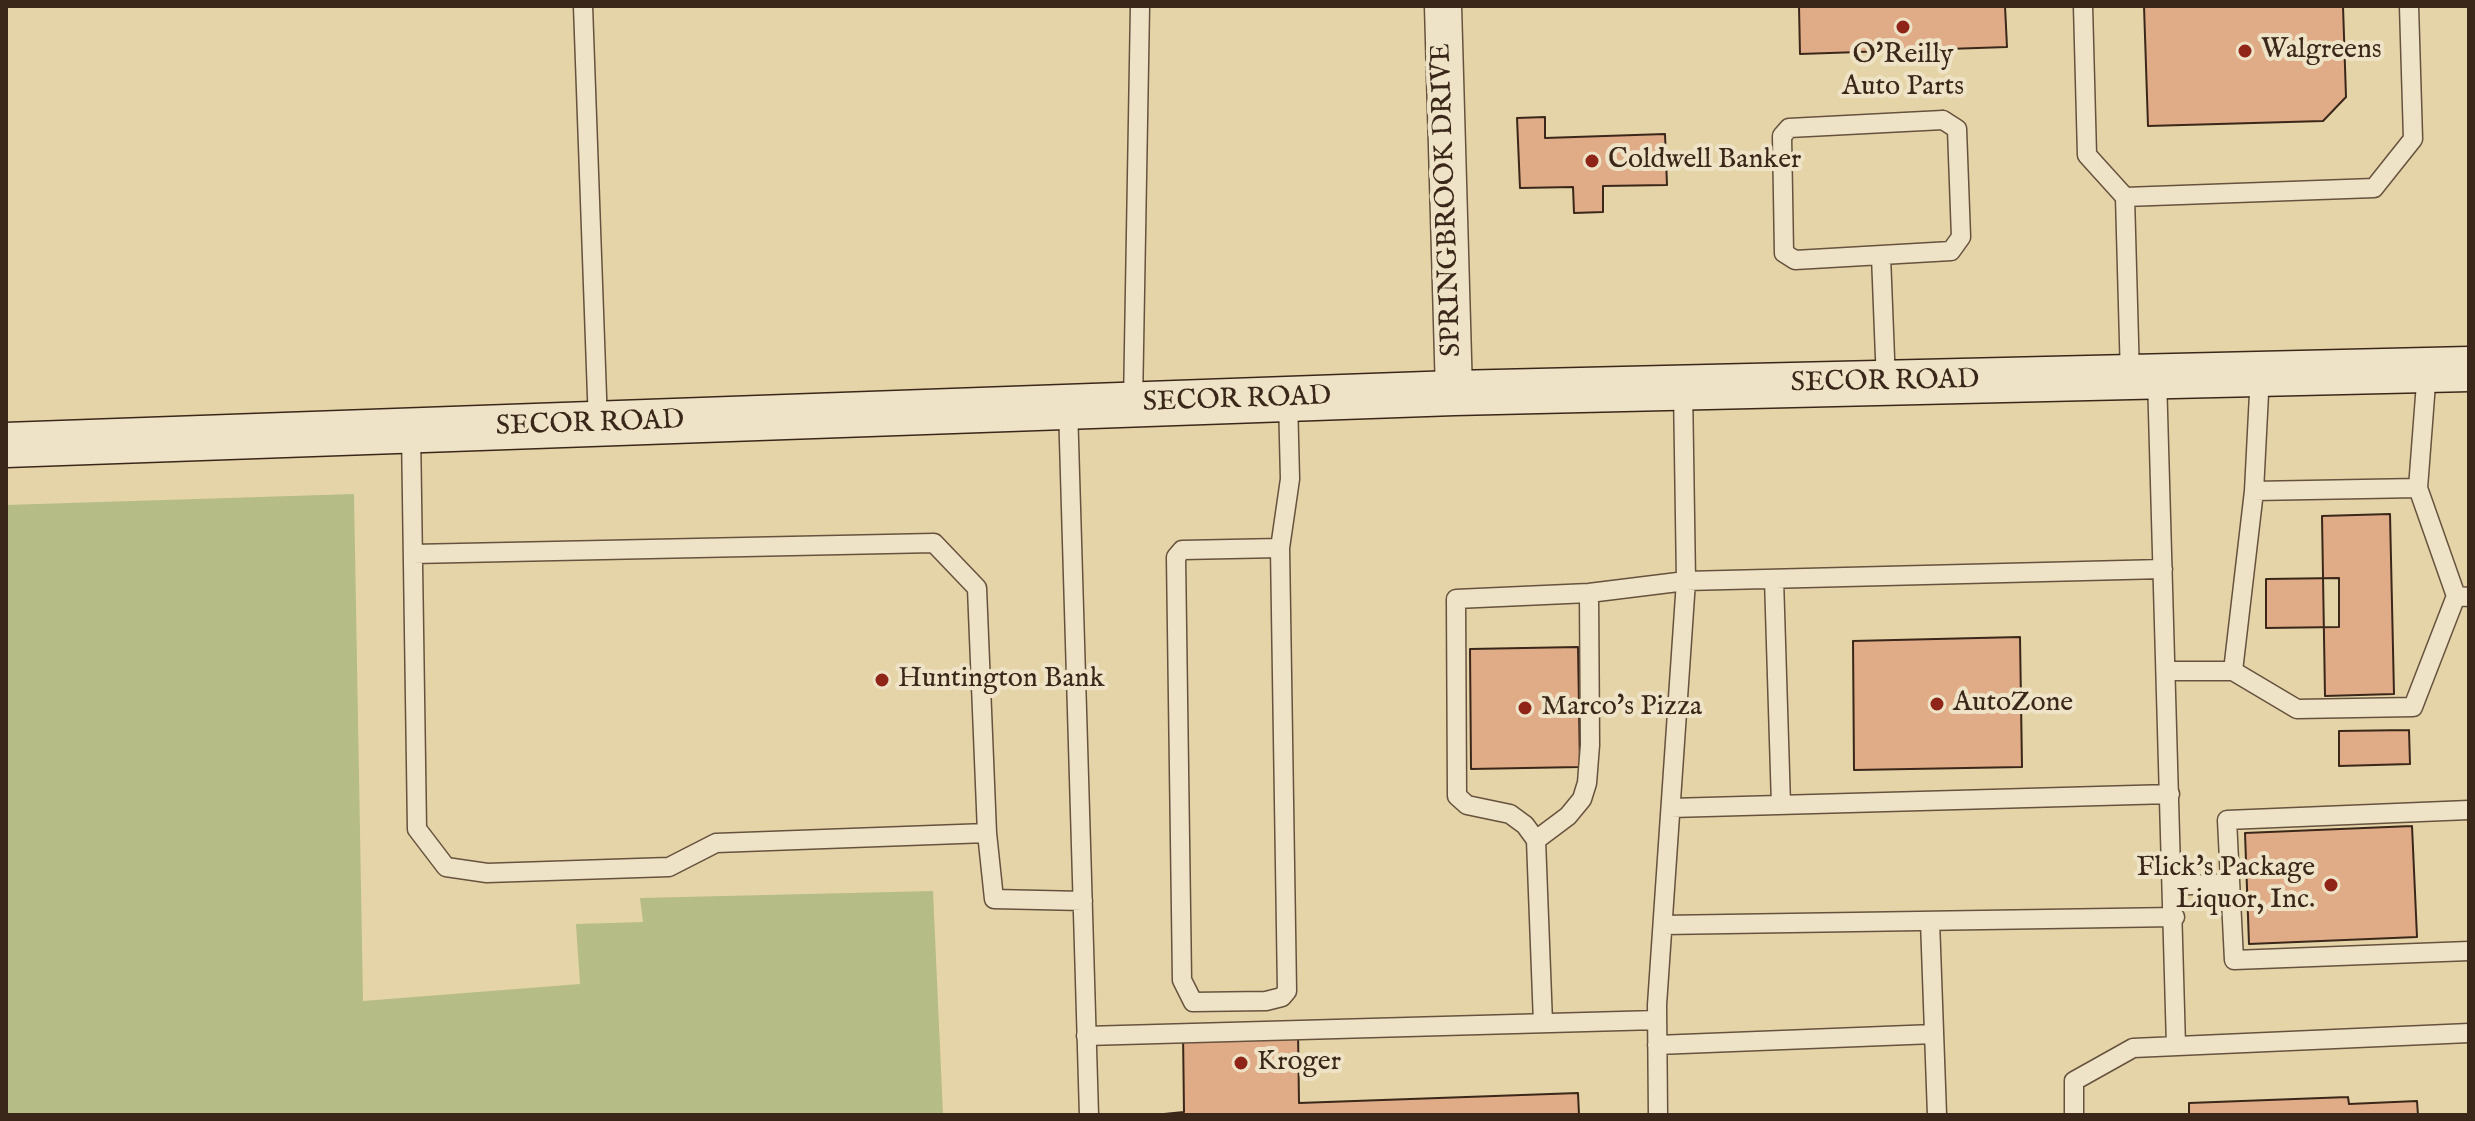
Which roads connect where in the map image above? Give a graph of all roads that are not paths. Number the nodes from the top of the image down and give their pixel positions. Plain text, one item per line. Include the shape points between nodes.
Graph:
1 (583, 6) edge
2 (1140, 6) edge
3 (1443, 6) edge
4 (2083, 6) edge
5 (2409, 6) edge
6 (2125, 197) junction
7 (1881, 256) junction
8 (2448, 369) edge
9 (2260, 374) junction
10 (2143, 378) junction
11 (1886, 383) junction
12 (1683, 388) junction
13 (1454, 393) junction
14 (1288, 399) junction
15 (1133, 404) junction
16 (1068, 407) junction
17 (598, 424) junction
18 (411, 431) junction
19 (6, 445) edge
20 (2418, 488) junction
21 (2254, 491) junction
22 (1280, 548) junction
23 (413, 554) junction
24 (2163, 569) junction
25 (1774, 579) junction
26 (1686, 581) junction
27 (1589, 593) junction
28 (2462, 596) edge
29 (2166, 671) junction
30 (2233, 671) junction
31 (2170, 794) junction
32 (1781, 805) junction
33 (1671, 808) junction
34 (2469, 810) edge
35 (987, 833) junction
36 (1536, 840) junction
37 (2230, 883) junction
38 (2173, 886) junction
39 (1083, 901) junction
40 (2175, 917) junction
41 (1930, 921) junction
42 (1663, 925) junction
43 (2469, 951) edge
44 (1657, 1020) junction
45 (1543, 1023) junction
46 (2469, 1033) edge
47 (1934, 1034) junction
48 (1086, 1036) junction
49 (1657, 1045) junction
50 (2176, 1046) junction
51 (1089, 1115) edge
52 (1658, 1115) edge
53 (1937, 1115) edge
54 (2074, 1115) edge

1 - 17 lane
2 - 15 lane
3 - 13 street, SPRINGBROOK DRIVE
4 - 6 lane via 2087,155
5 - 6 lane via 2413,139 2374,188
6 - 10 lane
7 - 7 lane via 1795,260 1784,253 1782,136 1789,128 1943,120 1957,129 1961,237 1951,251
7 - 11 lane
8 - 9 street, SECOR ROAD
8 - 20 lane
9 - 10 street, SECOR ROAD
9 - 21 lane
10 - 11 street, SECOR ROAD
10 - 24 lane
11 - 12 street, SECOR ROAD
12 - 13 street, SECOR ROAD
12 - 26 lane
13 - 14 street, SECOR ROAD
14 - 15 street, SECOR ROAD
14 - 22 lane via 1290,479
15 - 16 street, SECOR ROAD
16 - 17 street, SECOR ROAD
16 - 39 lane
17 - 18 street, SECOR ROAD
18 - 19 street, SECOR ROAD
18 - 23 lane
20 - 21 lane
20 - 28 lane
21 - 30 lane
22 - 22 lane via 1182,550 1176,557 1182,980 1193,1002 1266,1001 1287,991
23 - 35 lane via 934,543 977,588
23 - 35 lane via 417,829 446,867 487,873 669,867 716,843
24 - 25 lane
24 - 29 lane
25 - 26 lane
25 - 32 lane
26 - 27 lane
26 - 33 lane
27 - 36 lane via 1587,783 1568,816
27 - 36 lane via 1456,599 1457,796 1467,805 1510,814
28 - 30 lane via 2413,707 2297,709
29 - 30 lane
29 - 31 lane
31 - 32 lane
31 - 38 lane
32 - 33 lane
33 - 42 lane
34 - 37 lane via 2227,820
35 - 39 lane via 994,899
36 - 45 lane
37 - 38 lane
37 - 43 lane via 2234,960
38 - 40 lane
39 - 48 lane
40 - 41 lane
40 - 50 lane
41 - 42 lane
41 - 47 lane
42 - 44 lane
44 - 45 lane
44 - 49 lane
45 - 48 lane
46 - 50 lane
47 - 49 lane
47 - 53 lane
48 - 51 lane
49 - 52 lane
50 - 54 lane via 2133,1048 2074,1081

